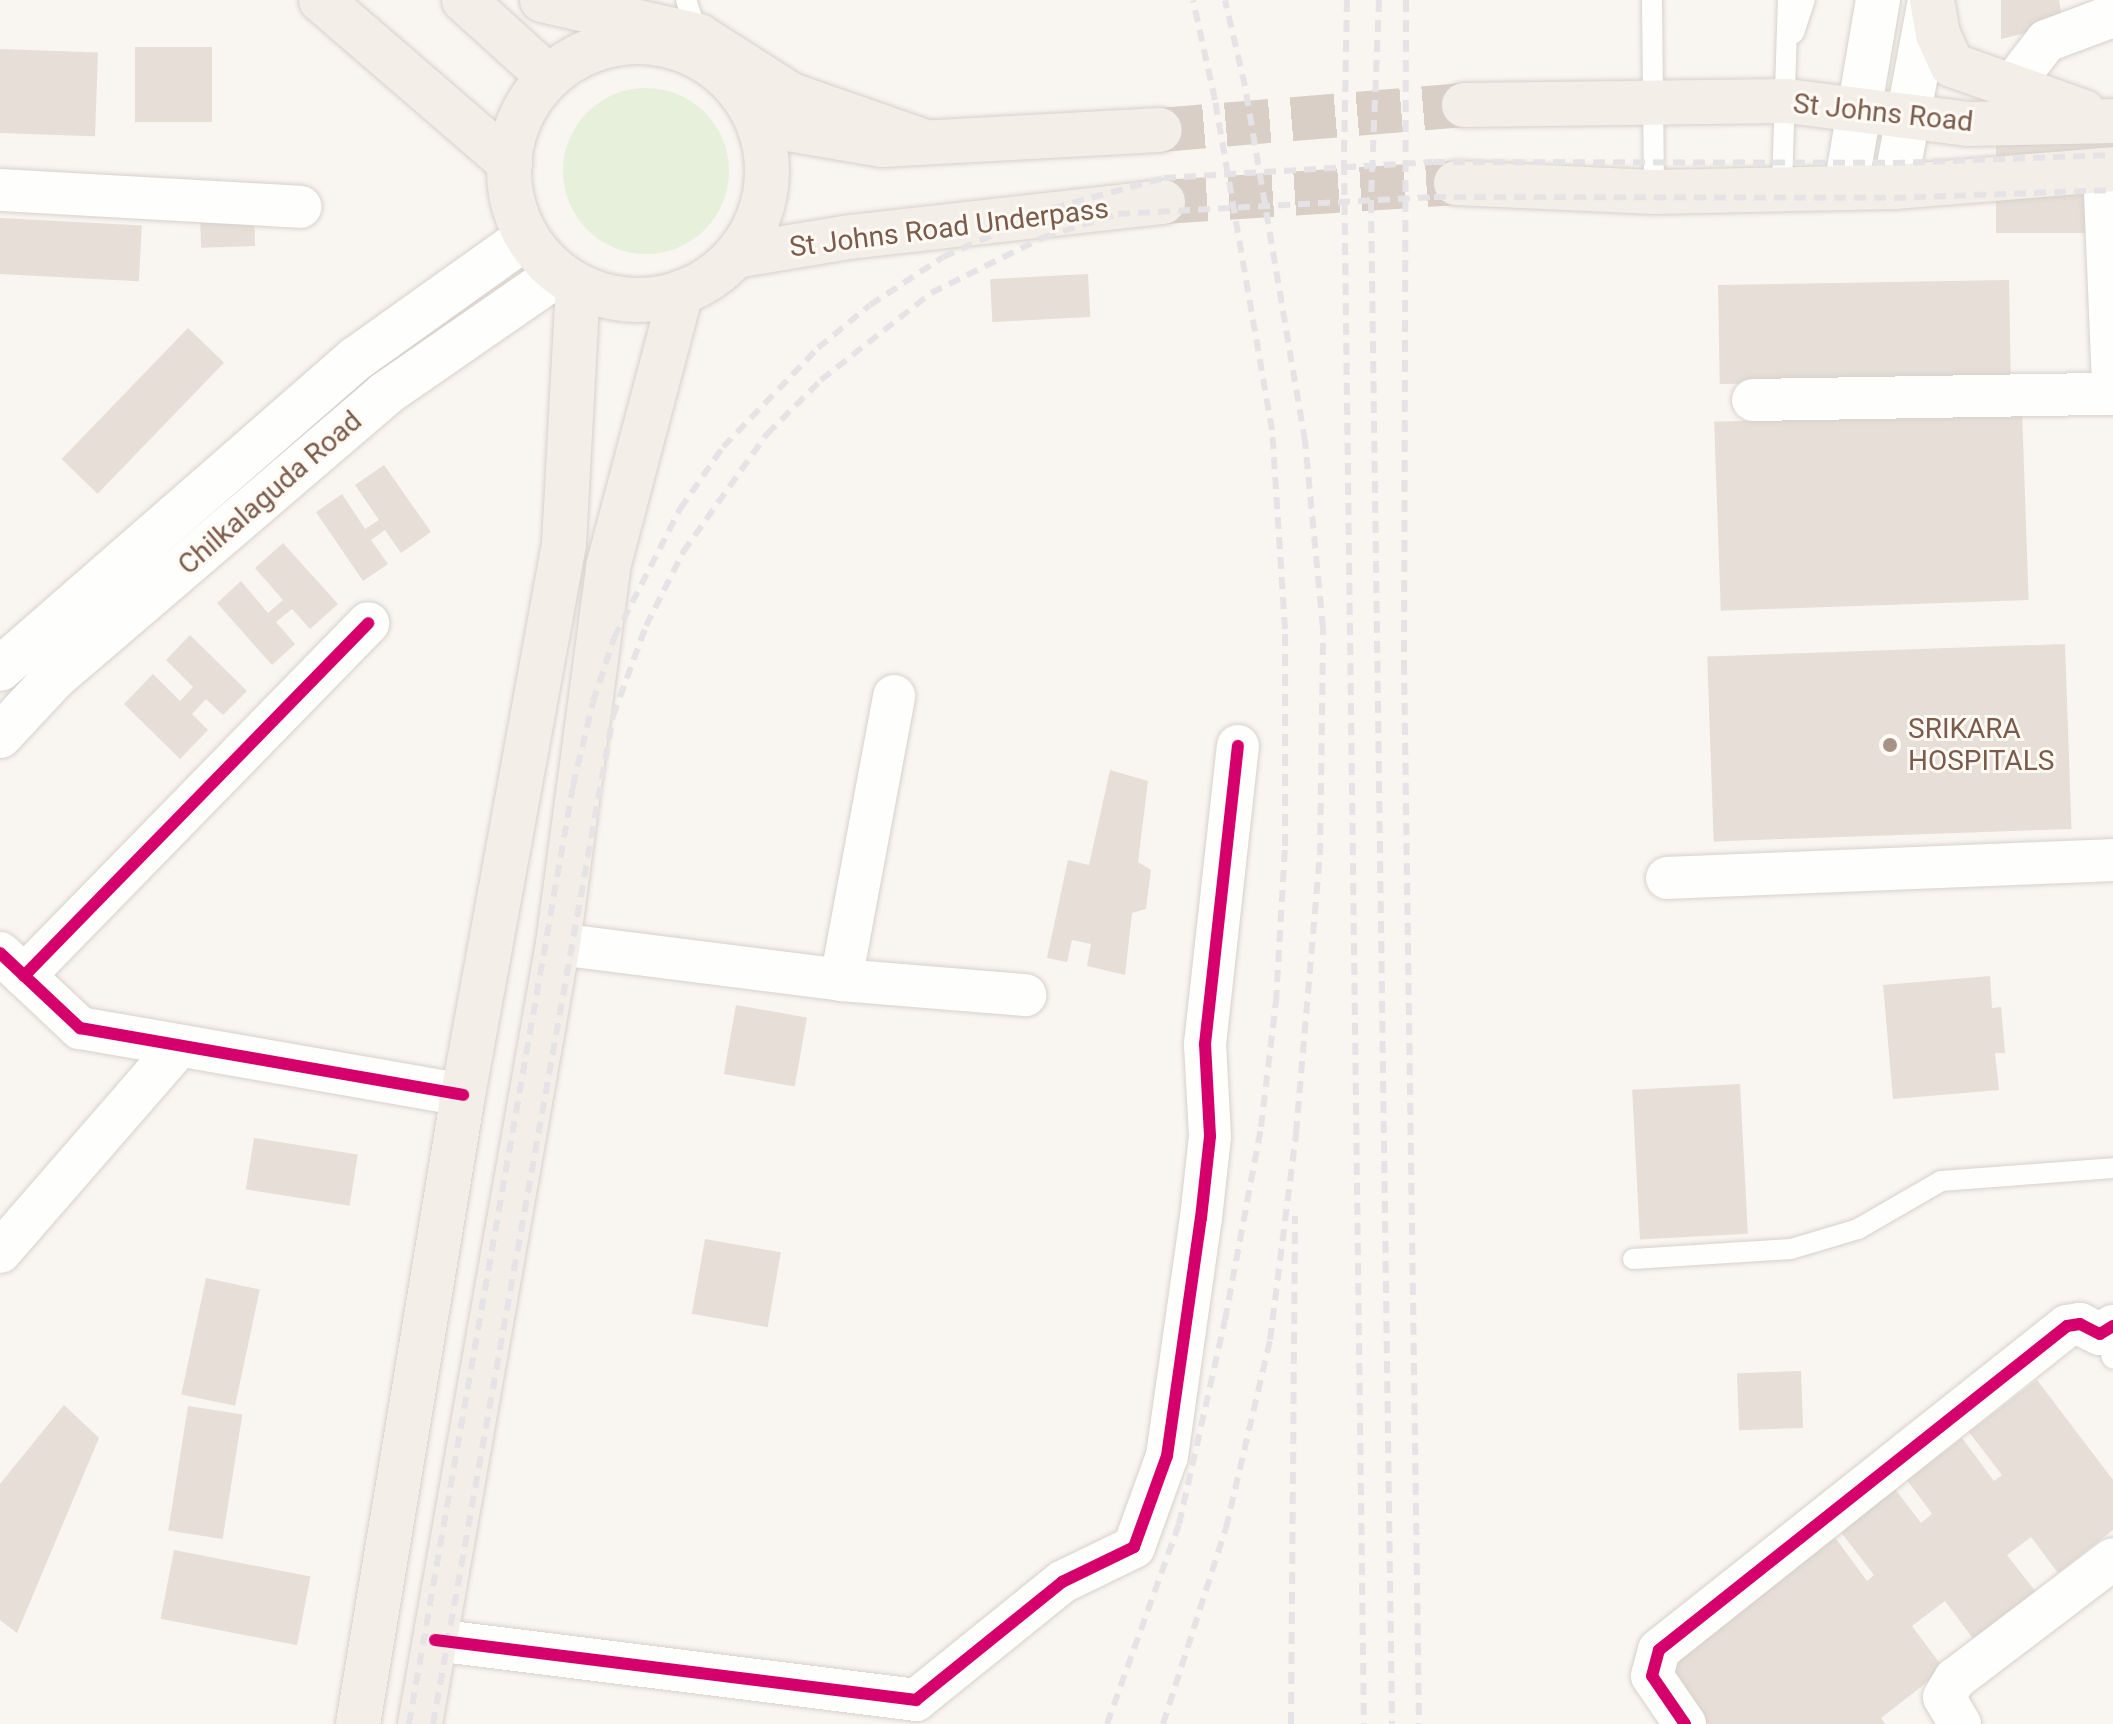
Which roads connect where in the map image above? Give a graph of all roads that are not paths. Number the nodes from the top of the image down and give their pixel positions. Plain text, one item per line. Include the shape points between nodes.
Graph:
1 (321, 0) edge
2 (464, 0) edge
3 (542, 0) edge
4 (1652, 0) edge
5 (1788, 0) edge
6 (1805, 0) edge
7 (1878, 0) edge
8 (1931, 0) edge
9 (2113, 16) edge
10 (594, 20) edge
11 (697, 32) edge
12 (1789, 48) junction
13 (549, 77) junction
14 (2010, 88) junction
15 (1787, 101) junction
16 (1653, 104) junction
17 (1464, 105) tunnel mouth
18 (1856, 111) junction
19 (1909, 119) junction
20 (2112, 121) edge
21 (759, 124) junction
22 (1160, 130) tunnel mouth
23 (926, 142) junction
24 (510, 163) junction
25 (2109, 169) edge
26 (1456, 183) tunnel mouth
27 (1782, 187) junction
28 (1846, 187) junction
29 (1895, 187) junction
30 (0, 190) edge
31 (1654, 192) junction
32 (1163, 202) tunnel mouth
33 (301, 207) dead end
34 (525, 238) junction
35 (735, 256) junction
36 (568, 281) junction
37 (681, 293) junction
38 (2113, 384) edge
39 (2113, 394) edge
40 (1753, 400) dead end
41 (368, 623) dead end
42 (0, 669) edge
43 (894, 696) dead end
44 (0, 736) edge
45 (1238, 746) dead end
46 (2113, 860) edge
47 (1667, 878) dead end
48 (558, 944) junction
49 (12, 964) edge
50 (841, 980) junction
51 (1025, 995) dead end
52 (179, 1046) junction
53 (463, 1095) junction
54 (2113, 1168) edge
55 (0, 1252) edge
56 (1633, 1259) dead end
57 (2112, 1347) edge
58 (2113, 1559) edge
59 (435, 1640) junction
60 (358, 1724) edge
61 (420, 1724) edge
62 (1685, 1724) edge
63 (1960, 1724) edge

1 - 24 main road
2 - 13 main road
3 - 10 main road
4 - 16 lane
5 - 12 lane
6 - 12 lane
7 - 18 main road
8 - 14 main road via 1952,65
8 - 19 main road
9 - 14 street via 2046,41
10 - 11 main road via 632,41 671,45
10 - 13 main road
11 - 21 main road
11 - 23 main road via 791,95
12 - 15 lane
13 - 24 main road via 528,104 514,135
14 - 20 main road
15 - 16 main road, St Johns Road
15 - 18 main road, St Johns Road
15 - 27 lane
16 - 17 main road
16 - 31 lane
18 - 19 main road, St Johns Road
18 - 28 main road
19 - 20 main road, St Johns Road via 1968,124
19 - 29 main road
21 - 23 main road via 882,145
21 - 35 main road via 767,159 765,194 754,227
22 - 23 main road
24 - 34 main road via 511,192
25 - 29 main road, St Johns Road
25 - 38 street
26 - 31 main road
27 - 28 main road, St Johns Road
27 - 31 main road, St Johns Road
28 - 29 main road, St Johns Road
30 - 33 street
32 - 35 main road, St Johns Road Underpass via 850,237
34 - 36 main road
34 - 42 main road, Chilkalaguda Road via 357,358
35 - 37 main road
36 - 37 main road via 647,300
36 - 44 main road, Chilkalaguda Road via 385,394 54,678
36 - 53 main road via 564,544
37 - 48 main road via 608,567
39 - 40 street
41 - 49 street
43 - 50 street
45 - 59 street via 1205,1044 1210,1136 1201,1218 1167,1456 1134,1547 1062,1582 916,1700
46 - 47 street
48 - 50 street
48 - 59 main road
49 - 52 street via 80,1028
50 - 51 street
52 - 53 street
52 - 55 street
53 - 60 main road
54 - 56 lane via 1941,1181 1858,1229 1791,1249
57 - 62 street via 2080,1324 2067,1326 1659,1650 1652,1676
58 - 63 street via 1946,1689 1944,1697
59 - 61 main road

